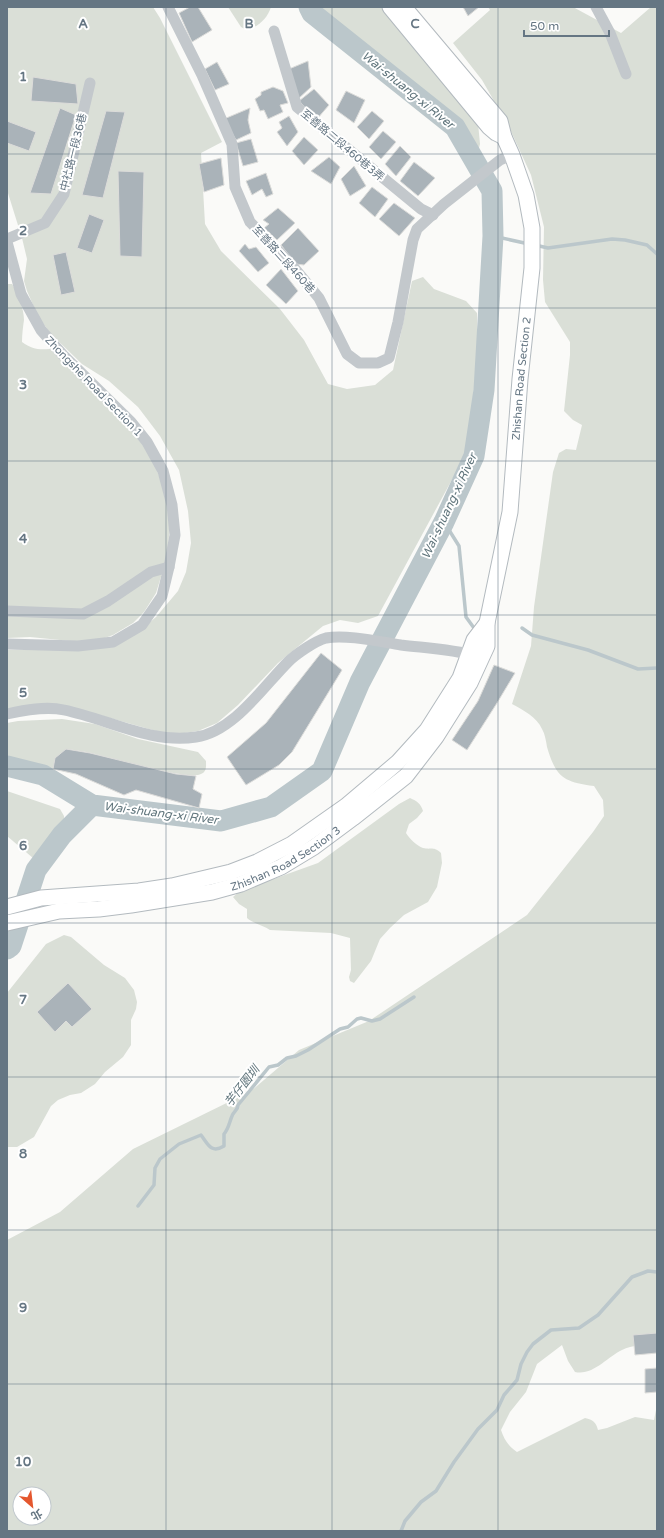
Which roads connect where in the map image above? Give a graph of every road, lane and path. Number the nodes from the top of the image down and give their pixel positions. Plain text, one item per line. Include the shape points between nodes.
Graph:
1 (168, 7) edge
2 (390, 7) edge
3 (404, 7) edge
4 (596, 7) edge
5 (274, 31) dead end
6 (626, 74) dead end
7 (90, 83) dead end
8 (504, 137) junction
9 (506, 158) junction
10 (433, 215) junction
11 (7, 241) edge
12 (169, 567) junction
13 (7, 611) edge
14 (7, 644) edge
15 (469, 654) junction
16 (7, 714) edge
17 (9, 914) edge

1 - 10 street, 至善路二段460巷 via 202,75 232,144 235,187 250,222 291,264 319,298 347,354 358,363 378,363 389,358 417,229
2 - 8 street via 489,127
3 - 8 street, Zhishan Road Section 2 via 500,121
4 - 6 street via 610,33
5 - 10 street, 至善路二段460巷3弄 via 297,107 421,209
7 - 11 street, 中社路一段36巷 via 64,194 45,223
8 - 9 street, Zhishan Road Section 2
9 - 10 street, 至善路二段460巷
9 - 15 street, Zhishan Road Section 2 via 526,195 532,228 532,268 510,512 487,623 474,640
11 - 12 street, Zhongshe Road Section 1 via 21,294 41,330 131,422 147,442 163,471 172,505 175,535
12 - 13 street via 151,572 108,601 83,614
12 - 14 street, Zhongshe Road Section 1 via 162,596 142,625 113,642 78,646
15 - 16 street via 347,638 326,638 306,648 289,661 243,711 220,728 198,737 173,739 148,735 94,717 62,710 30,710
15 - 17 street, Zhishan Road Section 3 via 460,678 427,730 398,762 346,806 292,844 231,872 172,886 41,898
15 - 17 street, Zhishan Road Section 3 via 470,683 436,737 406,776 314,847 281,867 241,884 212,892 131,906 42,914

